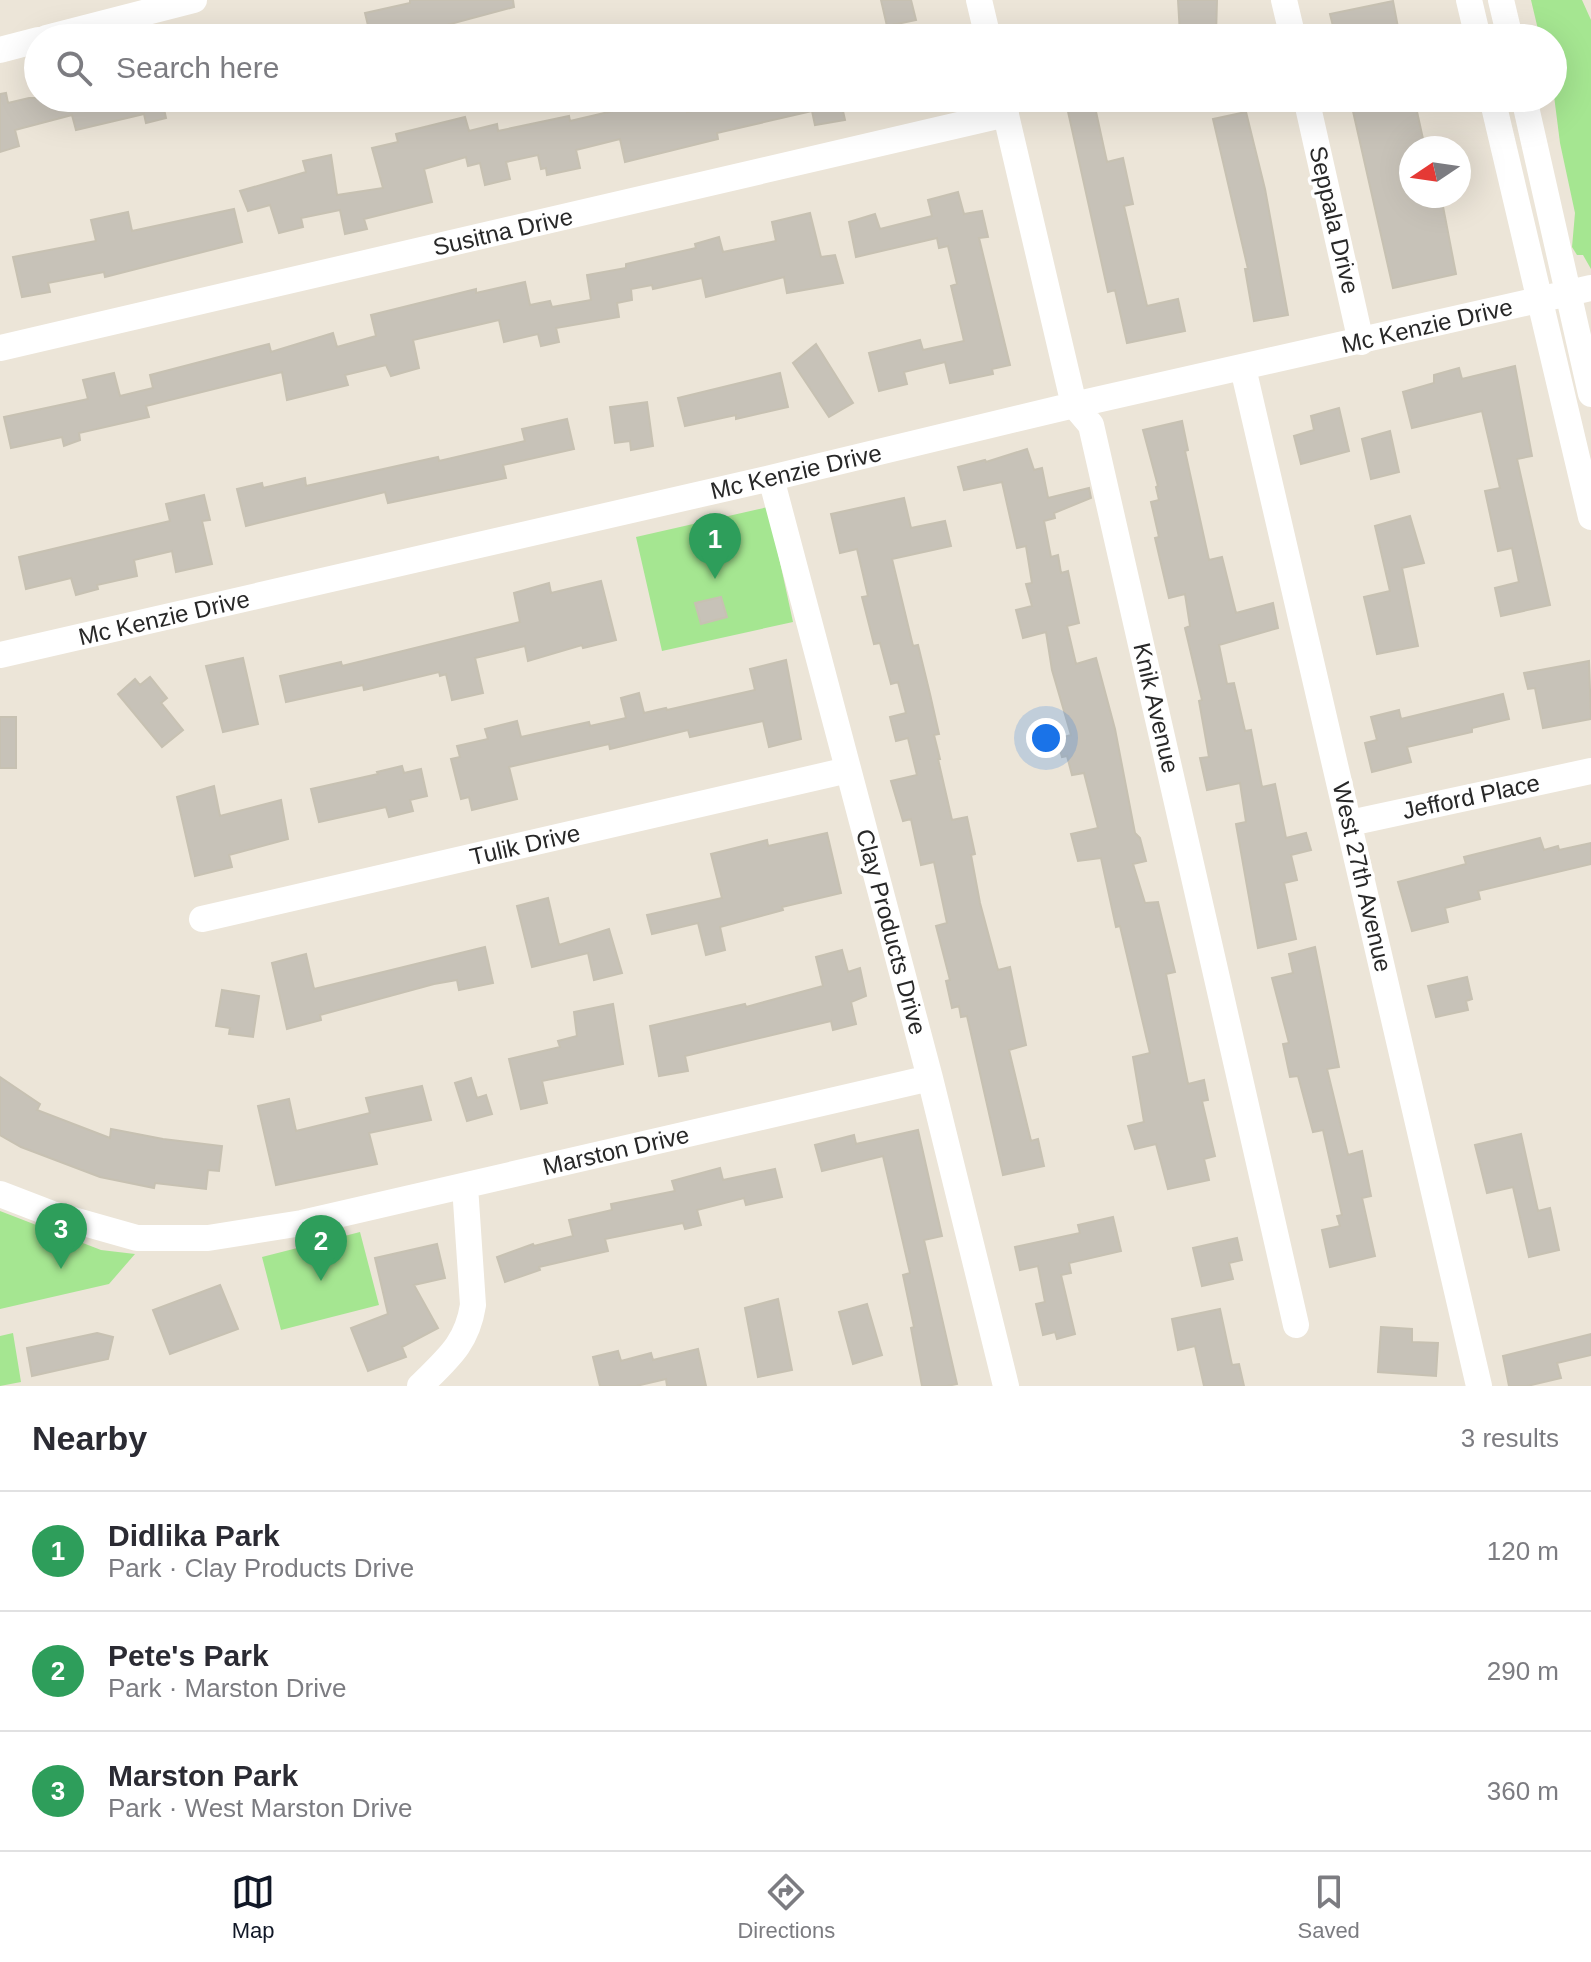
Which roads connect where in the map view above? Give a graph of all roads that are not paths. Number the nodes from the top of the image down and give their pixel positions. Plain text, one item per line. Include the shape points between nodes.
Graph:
1 (194, 0) edge
2 (979, 0) edge
3 (1284, 0) edge
4 (1469, 0) edge
5 (1501, 0) edge
6 (101, 24) edge
7 (985, 24) edge
8 (1290, 24) edge
9 (1475, 24) edge
10 (1507, 24) edge
11 (24, 44) edge
12 (0, 50) edge
13 (979, 112) edge
14 (1005, 112) edge
15 (1309, 112) edge
16 (1495, 112) edge
17 (1528, 112) edge
18 (1580, 291) edge
19 (1540, 300) junction
20 (1361, 342) junction
21 (0, 348) edge
22 (1243, 368) junction
23 (1591, 394) edge
24 (1074, 405) junction
25 (771, 478) junction
26 (1591, 517) edge
27 (0, 655) edge
28 (848, 770) junction
29 (1591, 771) edge
30 (1350, 823) junction
31 (202, 919) dead end
32 (930, 1078) junction
33 (465, 1186) junction
34 (0, 1194) edge
35 (1296, 1325) dead end
36 (420, 1386) edge
37 (1006, 1386) edge
38 (1479, 1386) edge

1 - 6 street
2 - 7 street
3 - 8 street
4 - 9 street
5 - 10 street
11 - 12 street
13 - 21 street, Susitna Drive
14 - 24 street, Knik Avenue
15 - 20 street, Seppala Drive
16 - 19 street
17 - 18 street
18 - 19 street, Mc Kenzie Drive
18 - 23 street
19 - 20 street, Mc Kenzie Drive
19 - 26 street
20 - 22 street, Mc Kenzie Drive
22 - 24 street, Mc Kenzie Drive
22 - 30 street, West 27th Avenue
24 - 25 street, Mc Kenzie Drive
24 - 35 street, Knik Avenue via 1091,425
25 - 27 street, Mc Kenzie Drive
25 - 28 street, Clay Products Drive
28 - 31 street, Tulik Drive
28 - 32 street, Clay Products Drive
29 - 30 street, Jefford Place
30 - 38 street, West 27th Avenue
32 - 33 street, Marston Drive
32 - 37 street, Clay Products Drive
33 - 34 street, Marston Drive via 208,1238 137,1238
33 - 36 street via 470,1324 453,1354

